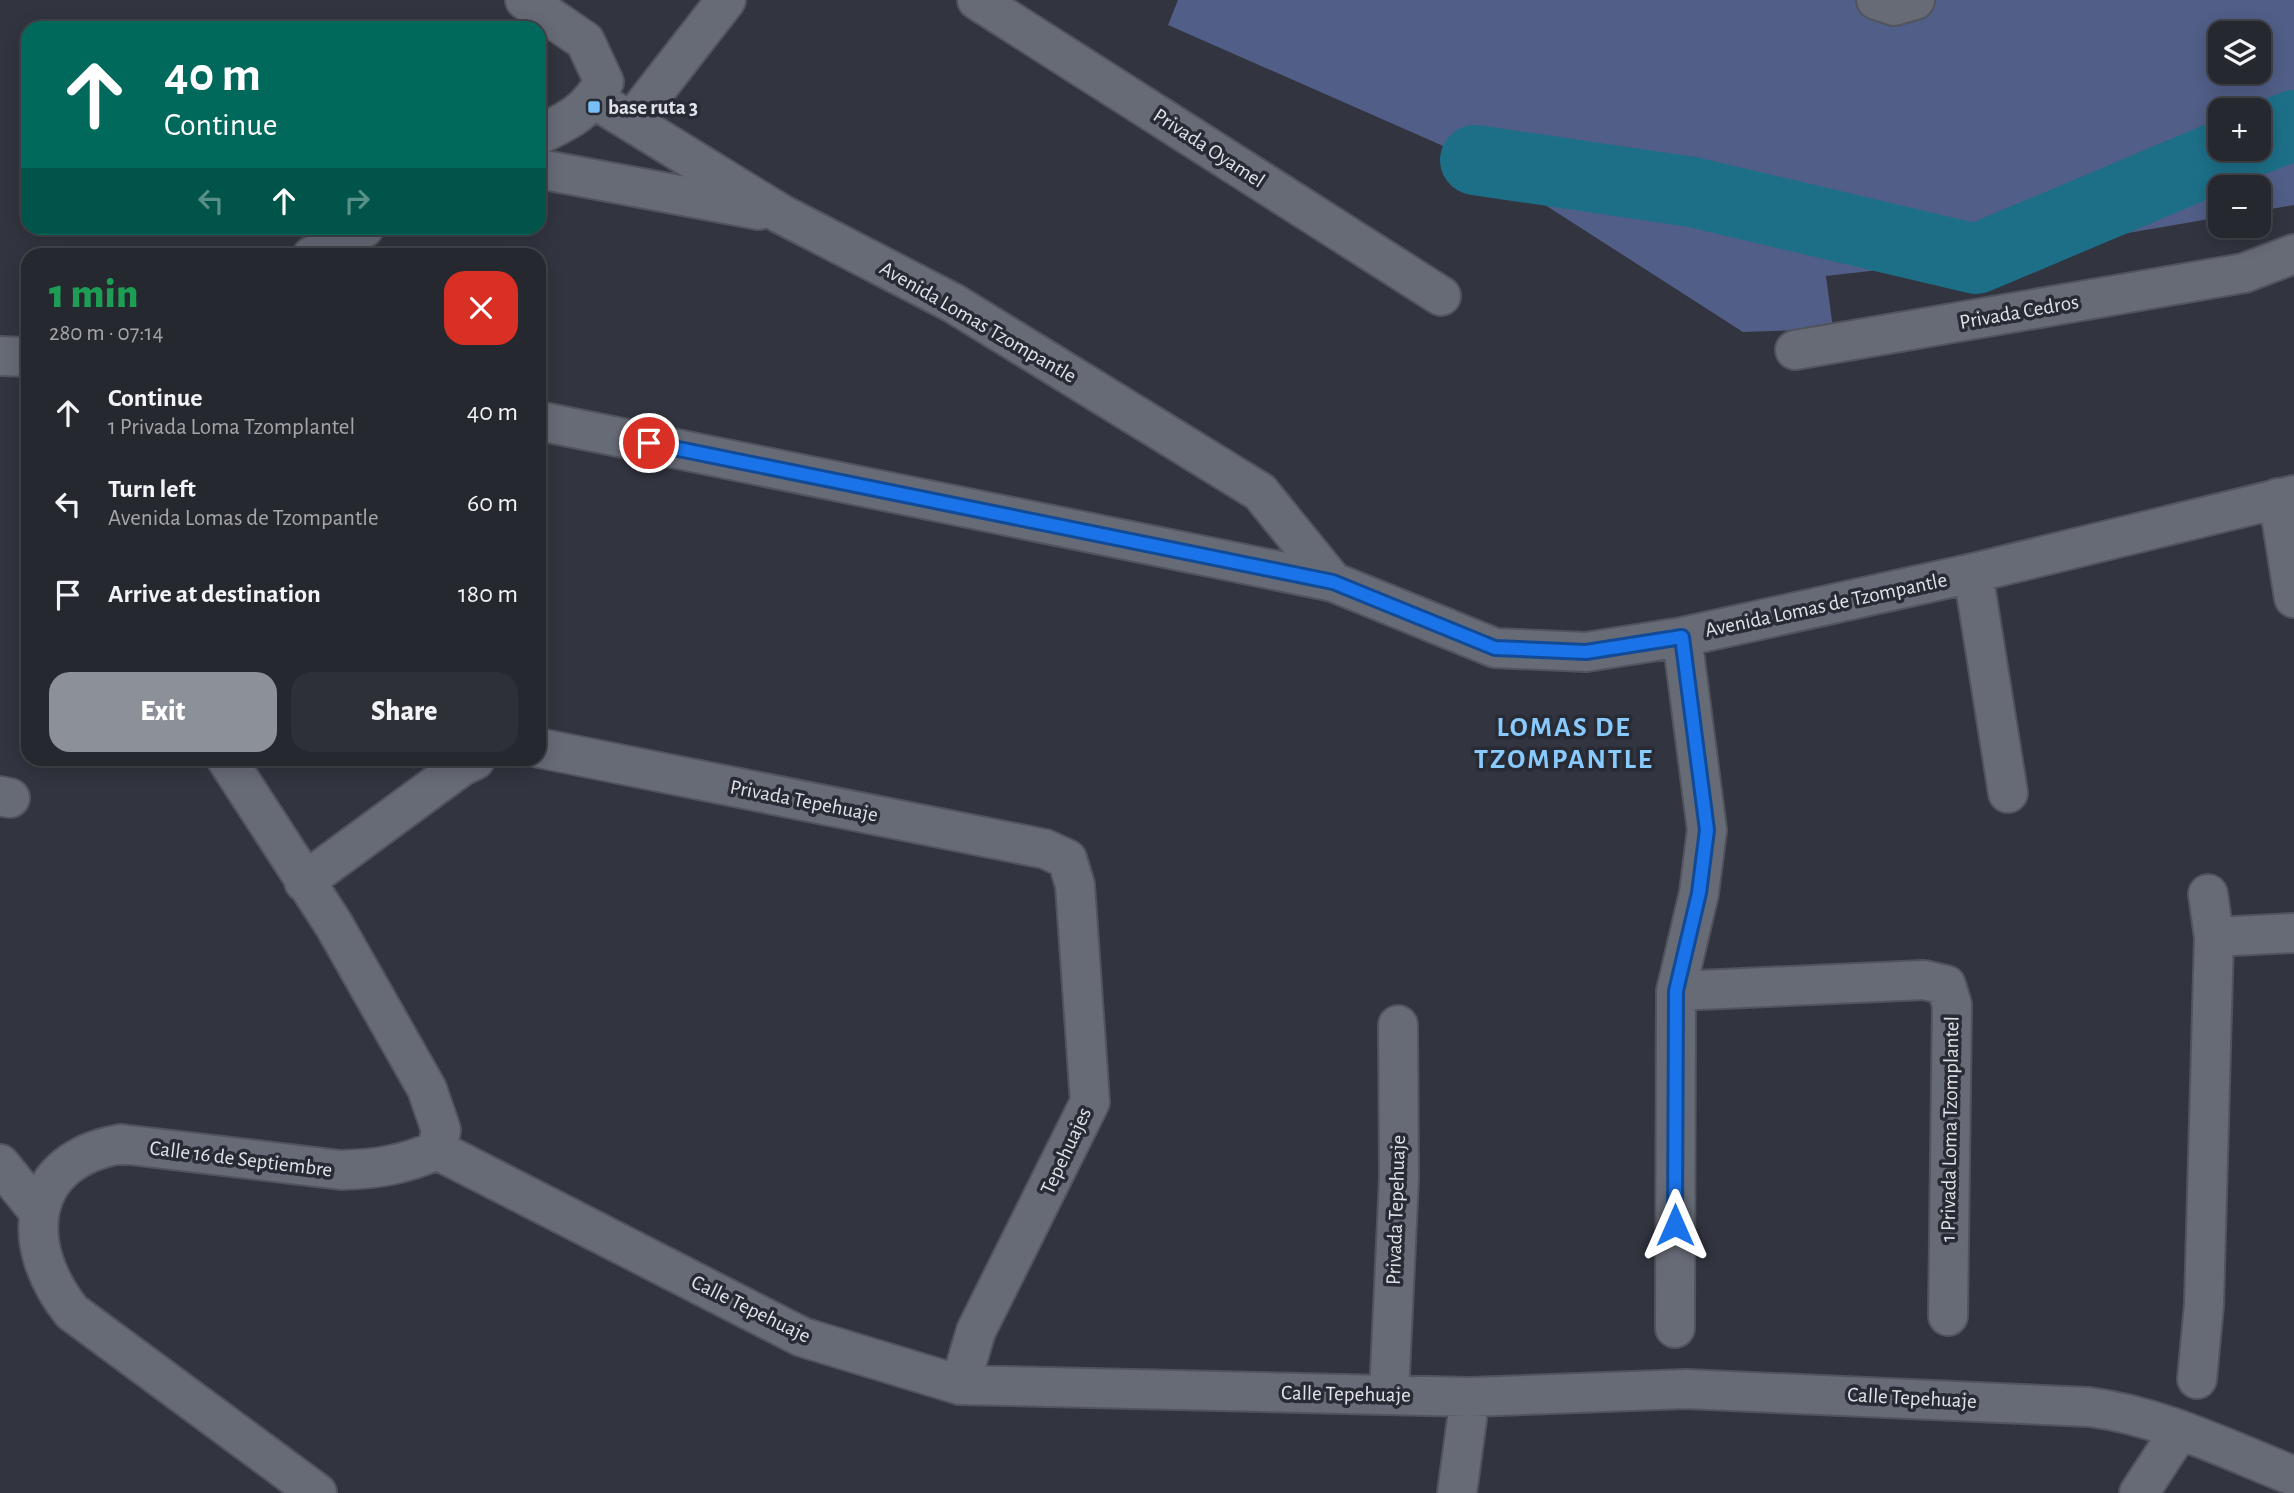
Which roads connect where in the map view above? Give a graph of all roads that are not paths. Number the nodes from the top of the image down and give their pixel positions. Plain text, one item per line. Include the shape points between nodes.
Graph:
1 (525, 0) edge
2 (726, 0) edge
3 (978, 0) edge
4 (1876, 0) edge
5 (1915, 0) edge
6 (599, 91) junction
7 (631, 122) junction
8 (546, 131) edge
9 (546, 170) edge
10 (781, 214) junction
11 (351, 235) edge
12 (327, 248) edge
13 (2294, 254) edge
14 (2244, 273) junction
15 (2294, 284) edge
16 (1441, 296) dead end
17 (1795, 350) dead end
18 (0, 356) edge
19 (21, 357) edge
20 (546, 422) edge
21 (2286, 497) edge
22 (1973, 573) junction
23 (1333, 582) junction
24 (2294, 598) edge
25 (1682, 637) junction
26 (546, 749) edge
27 (231, 766) edge
28 (462, 766) edge
29 (2008, 793) dead end
30 (1067, 859) joint
31 (304, 882) junction
32 (2208, 894) dead end
33 (2294, 933) edge
34 (2214, 937) junction
35 (1676, 991) junction
36 (1398, 1025) dead end
37 (437, 1150) junction
38 (0, 1164) edge
39 (39, 1212) junction
40 (1948, 1316) dead end
41 (1675, 1328) dead end
42 (2197, 1379) dead end
43 (961, 1385) junction
44 (1389, 1395) junction
45 (1470, 1397) junction
46 (2179, 1430) junction
47 (2294, 1476) edge
48 (317, 1493) edge
49 (1457, 1493) edge
50 (2139, 1493) edge

1 - 6 street via 585,41
2 - 7 street
3 - 16 street, Privada Oyamel
4 - 5 street via 1894,6
6 - 7 street, Avenida Lomas Tzompantle
6 - 8 street via 580,114
7 - 10 street, Avenida Lomas Tzompantle
9 - 10 street
10 - 23 street, Avenida Lomas Tzompantle via 953,303 1260,492
11 - 12 street
13 - 14 street, Privada Cedros
14 - 15 street, Privada Cedros
14 - 17 street, Privada Cedros
18 - 19 street
20 - 23 street, Avenida Lomas de Tzompantle
21 - 22 street, Avenida Lomas de Tzompantle
21 - 24 street
22 - 25 street, Avenida Lomas de Tzompantle
22 - 29 street
23 - 25 street, Avenida Lomas de Tzompantle via 1495,648 1586,652
25 - 35 street via 1707,830 1699,893
26 - 30 street, Privada Tepehuaje via 1045,849
27 - 31 street
28 - 31 street
30 - 43 street, Tepehuajes via 1075,885 1090,1102 976,1331
31 - 37 street via 334,925 427,1089 441,1130
32 - 34 street
33 - 34 street
34 - 42 street via 2204,1292
35 - 40 street, 1 Privada Loma Tzomplantel via 1924,980 1946,985 1952,1005
35 - 41 street
36 - 44 street, Privada Tepehuaje via 1399,1178
37 - 39 street, Calle 16 de Septiembre via 408,1163 341,1171 121,1144 94,1149 69,1164 51,1183
37 - 43 street, Calle Tepehuaje via 802,1337
38 - 39 street
39 - 48 street, Calle 16 de Septiembre via 42,1264 54,1290 72,1312
43 - 44 street, Calle Tepehuaje
44 - 45 street, Calle Tepehuaje
45 - 46 street, Calle Tepehuaje via 1686,1388 1917,1397 2111,1410
45 - 49 street
46 - 47 street, Calle Tepehuaje
46 - 50 street

